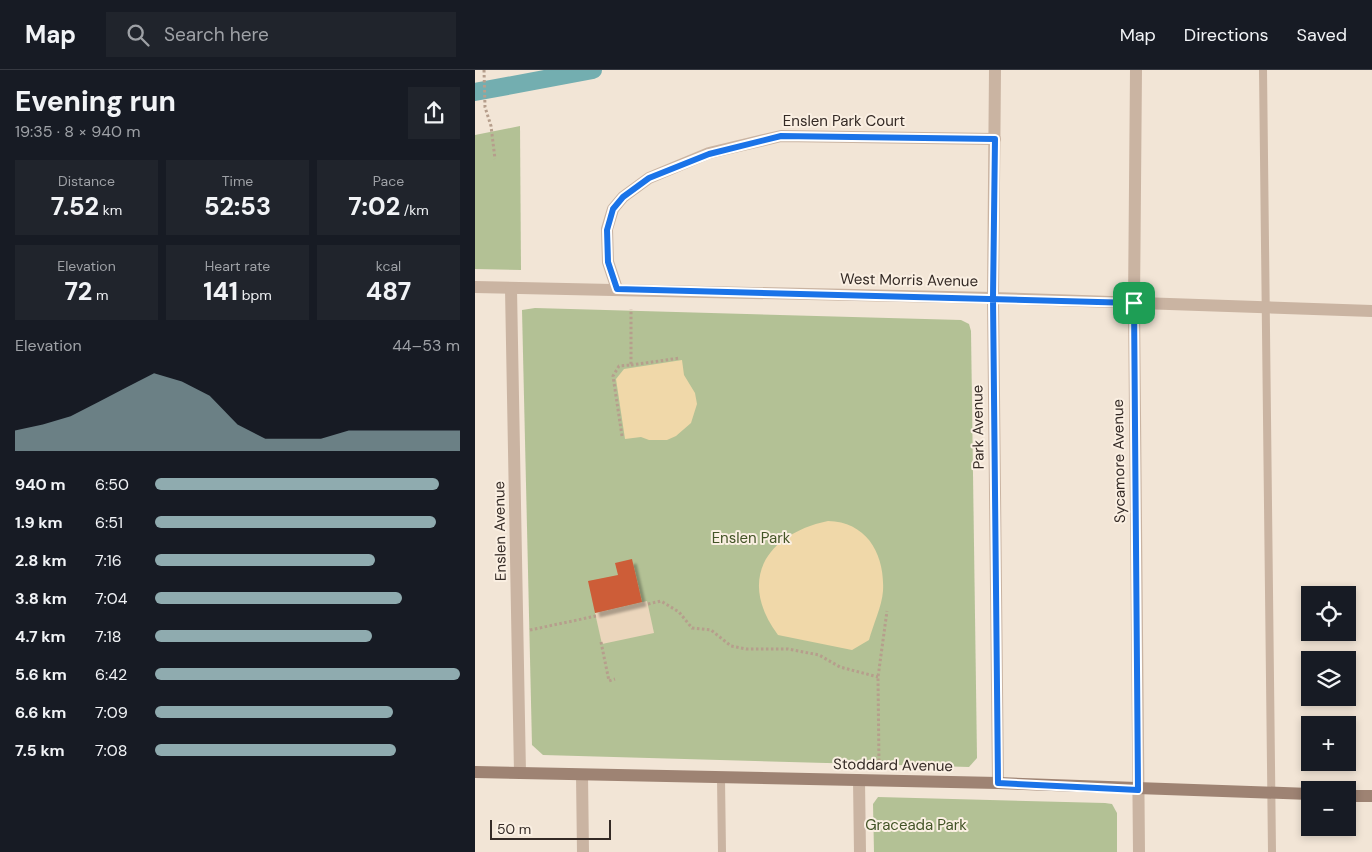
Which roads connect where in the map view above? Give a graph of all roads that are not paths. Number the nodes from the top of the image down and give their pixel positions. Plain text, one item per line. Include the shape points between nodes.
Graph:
1 (995, 70) edge
2 (1136, 70) edge
3 (1263, 70) edge
4 (995, 139) junction
5 (475, 287) edge
6 (511, 289) junction
7 (617, 289) junction
8 (993, 298) junction
9 (1134, 303) junction
10 (1265, 308) junction
11 (1372, 311) edge
12 (475, 772) edge
13 (520, 774) junction
14 (582, 775) junction
15 (721, 778) junction
16 (859, 780) junction
17 (998, 783) junction
18 (1138, 790) junction
19 (1272, 793) junction
20 (1301, 794) edge
21 (1356, 796) edge
22 (1372, 796) edge
23 (583, 852) edge
24 (722, 852) edge
25 (860, 852) edge
26 (1139, 852) edge
27 (1272, 852) edge

1 - 4 street, Park Avenue
2 - 9 street, Sycamore Avenue
3 - 10 lane
4 - 7 street, Enslen Park Court via 781,136 709,154 649,178 623,197 613,209 607,230 608,262
4 - 8 street, Park Avenue
5 - 6 street, West Morris Avenue
6 - 7 street, West Morris Avenue
6 - 13 street, Enslen Avenue
7 - 8 street, West Morris Avenue
8 - 9 street, West Morris Avenue
8 - 17 street, Park Avenue
9 - 10 street, West Morris Avenue
9 - 18 street, Sycamore Avenue
10 - 11 street, West Morris Avenue
10 - 19 lane
12 - 13 street, Stoddard Avenue
13 - 14 street, Stoddard Avenue
14 - 15 street, Stoddard Avenue
14 - 23 street
15 - 16 street, Stoddard Avenue
15 - 24 lane
16 - 17 street, Stoddard Avenue
16 - 25 street
17 - 18 street, Stoddard Avenue
18 - 19 street, Stoddard Avenue
18 - 26 street, Sycamore Avenue
19 - 20 street, Stoddard Avenue
19 - 27 lane
21 - 22 street

